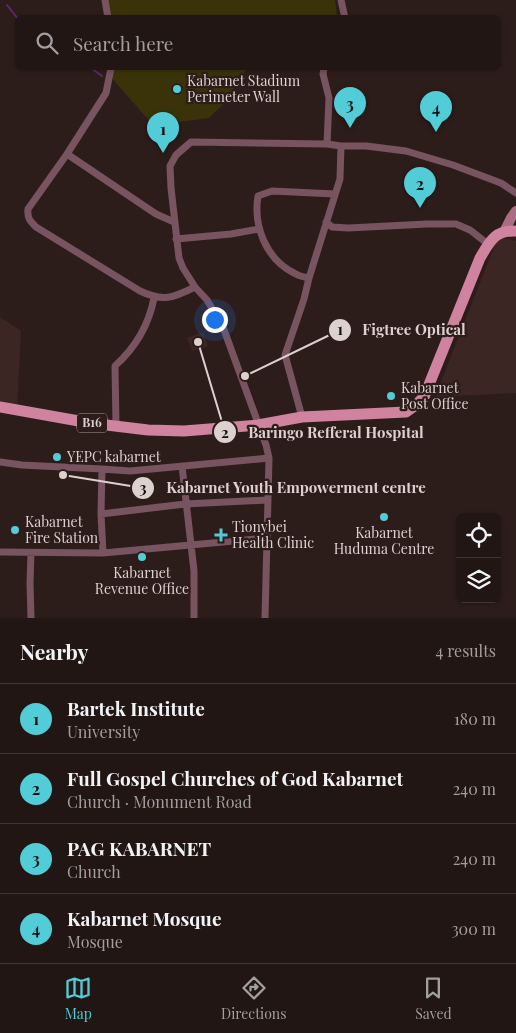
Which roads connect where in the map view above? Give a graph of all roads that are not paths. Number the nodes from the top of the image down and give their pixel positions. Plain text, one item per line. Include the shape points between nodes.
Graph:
1 (105, 0) edge
2 (341, 0) edge
3 (108, 15) edge
4 (345, 15) edge
5 (111, 70) edge
6 (324, 70) edge
7 (327, 144) junction
8 (341, 146) junction
9 (66, 154) junction
10 (516, 193) edge
11 (335, 194) junction
12 (516, 212) edge
13 (174, 222) junction
14 (326, 222) junction
15 (259, 229) junction
16 (511, 230) edge
17 (176, 239) junction
18 (488, 244) junction
19 (309, 278) junction
20 (194, 287) junction
21 (154, 298) junction
22 (0, 407) edge
23 (302, 417) junction
24 (258, 425) junction
25 (116, 426) junction
26 (269, 458) junction
27 (0, 462) edge
28 (182, 466) junction
29 (102, 469) junction
30 (268, 500) junction
31 (185, 504) junction
32 (101, 514) junction
33 (267, 538) junction
34 (191, 545) junction
35 (0, 552) edge
36 (30, 553) junction
37 (103, 553) junction
38 (31, 618) edge
39 (194, 618) edge
40 (265, 618) edge

1 - 3 street
2 - 4 street
5 - 9 street via 106,93
6 - 7 street via 329,98
7 - 8 street
7 - 13 street via 191,142 176,155 170,166
8 - 10 street via 406,151 501,183
8 - 11 street via 340,178
9 - 13 street via 156,214
9 - 21 street via 28,209 30,221
11 - 14 street
11 - 15 street via 272,191 262,194 257,201
12 - 16 main road via 511,218
13 - 17 street
14 - 18 street via 332,227 348,228 456,224
14 - 19 street
15 - 17 street
15 - 19 street via 274,258 294,274
16 - 18 main road, B16 via 497,234
17 - 20 street via 181,263
18 - 23 main road, B16 via 424,397 416,405 406,412 389,414
19 - 23 street via 285,355
20 - 21 street via 179,295
20 - 24 street via 207,300 223,327
21 - 25 street via 152,310 136,342 115,366
22 - 25 main road, B16
23 - 24 main road, B16
24 - 25 main road, B16 via 184,431
24 - 26 street
26 - 28 street
26 - 30 street
27 - 29 street
28 - 29 street via 130,471
28 - 31 street
29 - 32 street
30 - 31 street
30 - 33 street
31 - 32 street
31 - 34 street
32 - 37 street
33 - 34 street
33 - 40 street
34 - 37 street
34 - 39 street
35 - 36 street
36 - 37 street
36 - 38 street

